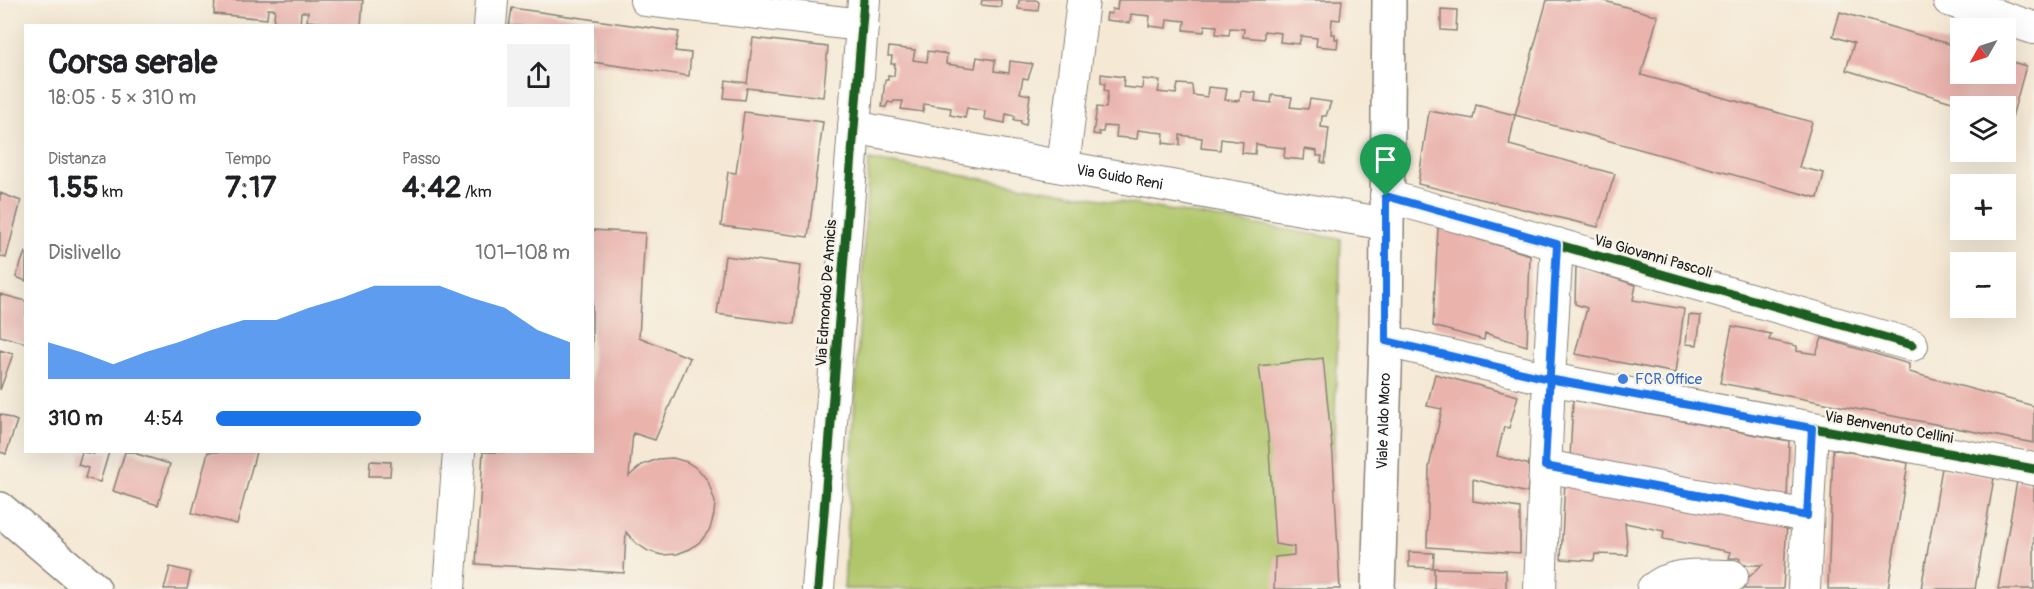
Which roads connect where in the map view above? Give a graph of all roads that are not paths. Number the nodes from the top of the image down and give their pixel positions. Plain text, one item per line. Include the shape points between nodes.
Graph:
1 (492, 0) edge
2 (646, 0) edge
3 (1083, 0) edge
4 (1389, 0) edge
5 (1949, 0) edge
6 (863, 12) edge
7 (490, 24) edge
8 (2034, 28) edge
9 (854, 127) junction
10 (1063, 167) junction
11 (1386, 210) junction
12 (1557, 244) junction
13 (1386, 341) junction
14 (1912, 345) dead end
15 (1549, 379) junction
16 (1812, 428) junction
17 (459, 453) edge
18 (1545, 466) junction
19 (2034, 469) edge
20 (0, 509) edge
21 (1807, 516) junction
22 (1732, 576) dead end
23 (94, 589) edge
24 (449, 589) edge
25 (818, 589) edge
26 (1378, 589) edge
27 (1540, 589) edge
28 (1653, 589) edge
29 (1804, 589) edge

1 - 7 street
2 - 6 street
3 - 10 street
4 - 11 main road, Viale Aldo Moro
5 - 8 street
6 - 9 street, Via Edmondo De Amicis
9 - 10 street, Via Guido Reni
9 - 25 street, Via Edmondo De Amicis
10 - 11 street, Via Guido Reni
11 - 12 street, Via Giovanni Pascoli
11 - 13 main road, Viale Aldo Moro
12 - 14 street, Via Giovanni Pascoli
12 - 15 street
13 - 15 street, Via Benvenuto Cellini
13 - 26 main road, Viale Aldo Moro
15 - 16 street, Via Benvenuto Cellini
15 - 18 street
16 - 19 street, Via Benvenuto Cellini
16 - 21 street
17 - 24 street
18 - 21 street
18 - 27 street
20 - 23 main road
21 - 29 street
22 - 28 street via 1676,577

